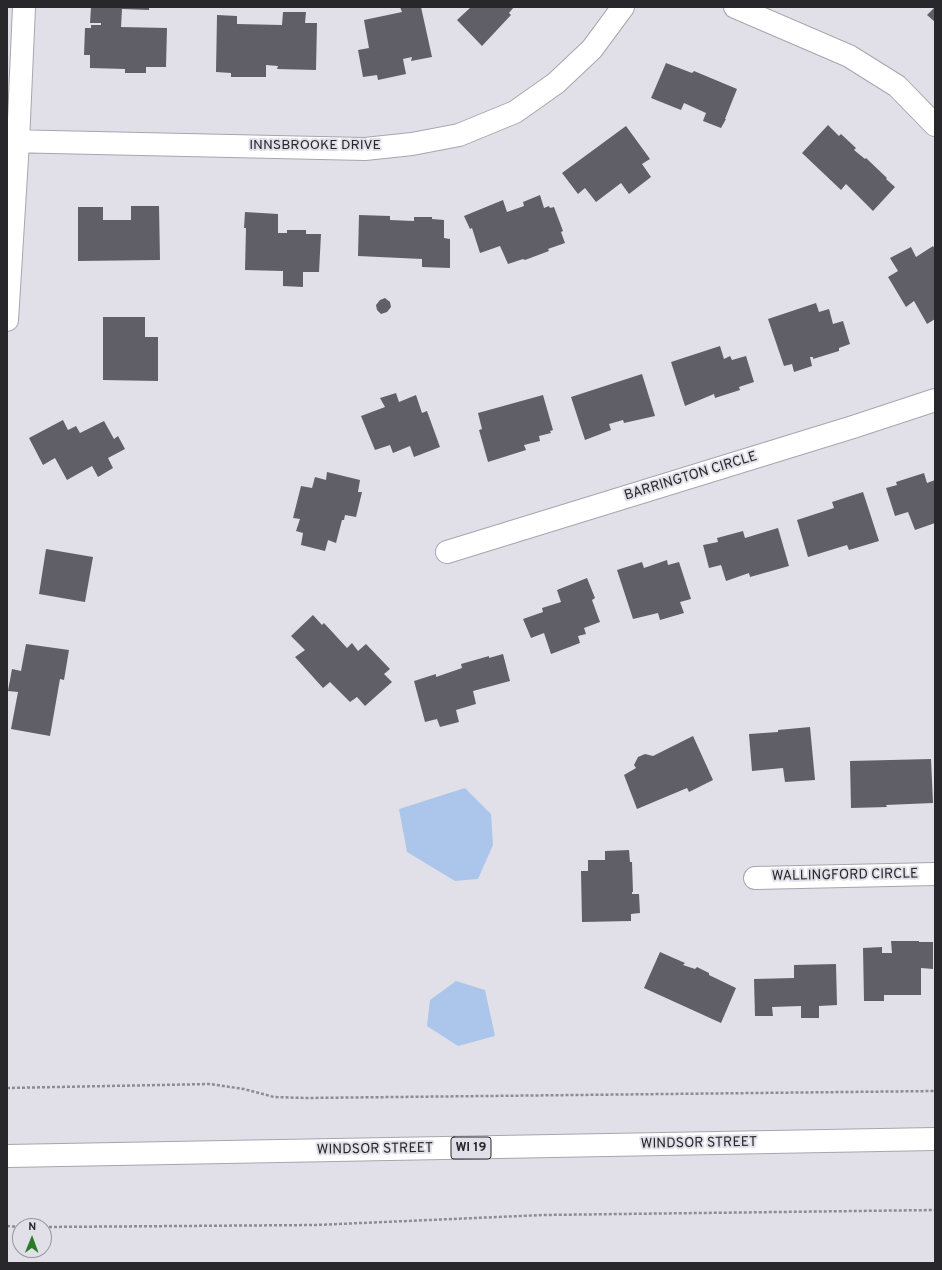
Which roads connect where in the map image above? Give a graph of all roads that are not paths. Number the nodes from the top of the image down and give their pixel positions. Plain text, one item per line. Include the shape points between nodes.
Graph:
1 (24, 7) edge
2 (623, 7) edge
3 (735, 7) edge
4 (935, 125) edge
5 (12, 142) edge
6 (7, 320) edge
7 (935, 400) edge
8 (447, 552) dead end
9 (935, 874) edge
10 (755, 878) dead end
11 (935, 1140) edge
12 (7, 1156) edge

1 - 5 street
2 - 5 street, INNSBROOKE DRIVE via 592,49 556,83 515,112 459,135 365,149
3 - 4 street via 849,56 897,86
5 - 6 street
7 - 8 street, BARRINGTON CIRCLE
9 - 10 street, WALLINGFORD CIRCLE
11 - 12 street, WINDSOR STREET / WI 19

